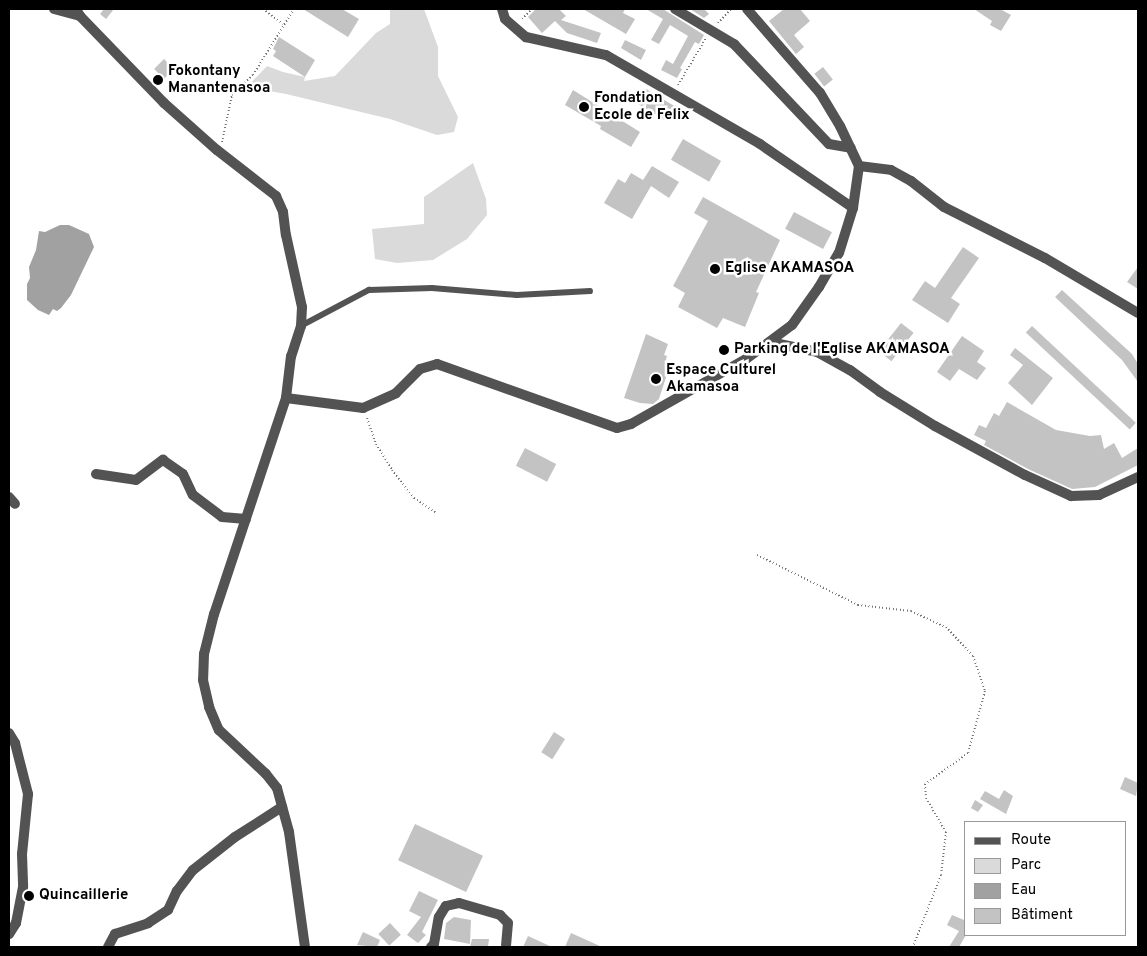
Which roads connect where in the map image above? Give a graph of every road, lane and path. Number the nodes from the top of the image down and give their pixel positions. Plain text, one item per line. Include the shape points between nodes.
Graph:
1 (54, 9) edge
2 (263, 9) edge
3 (294, 9) edge
4 (502, 9) edge
5 (532, 9) edge
6 (675, 9) edge
7 (731, 9) edge
8 (747, 9) edge
9 (78, 12) edge
10 (283, 24) junction
11 (514, 28) junction
12 (710, 32) junction
13 (672, 94) junction
14 (851, 148) junction
15 (217, 150) junction
16 (859, 166) junction
17 (854, 208) junction
18 (590, 291) dead end
19 (1138, 312) edge
20 (301, 326) junction
21 (770, 342) junction
22 (286, 398) junction
23 (363, 408) junction
24 (96, 474) dead end
25 (1138, 477) edge
26 (436, 513) dead end
27 (246, 519) junction
28 (757, 555) dead end
29 (9, 733) edge
30 (282, 807) junction
31 (9, 934) edge
32 (108, 947) edge
33 (305, 947) edge
34 (431, 947) edge
35 (506, 947) edge
36 (913, 947) edge

1 - 9 street
2 - 10 path
3 - 10 path
4 - 11 street via 505,19
5 - 11 path
6 - 12 street
7 - 12 path
8 - 14 street via 820,94
9 - 15 street via 164,103
10 - 15 path via 253,75 232,95 223,141
11 - 13 street via 526,37 606,55
12 - 13 path
12 - 14 street via 734,44 828,144
13 - 17 street via 760,144
14 - 16 street
15 - 20 street via 276,196 283,212 302,306
16 - 17 street
16 - 19 street via 891,170 944,207 1045,258
17 - 21 street via 839,253 819,287 792,325
18 - 20 lane via 517,295 432,288 369,290
20 - 22 street via 291,356
21 - 23 street via 631,424 617,428 437,364 420,369 396,393
21 - 25 street via 817,352 935,426 1071,496 1099,495
22 - 23 street
22 - 27 street
23 - 26 path via 376,444 392,470 414,498
24 - 27 street via 136,480 163,460 183,474 193,495 222,516
27 - 30 street via 210,630 204,654 203,680 219,730 266,774 277,788
28 - 36 path via 858,605 911,611 929,619 946,627 974,656 986,691 968,753 925,784 926,798 946,832 941,874
29 - 31 street via 15,743 28,794 22,854 23,887 16,923
30 - 32 street via 235,837 193,870 168,910 148,923 115,934
30 - 33 street
34 - 35 street via 439,917 446,906 459,903 500,915 508,923

